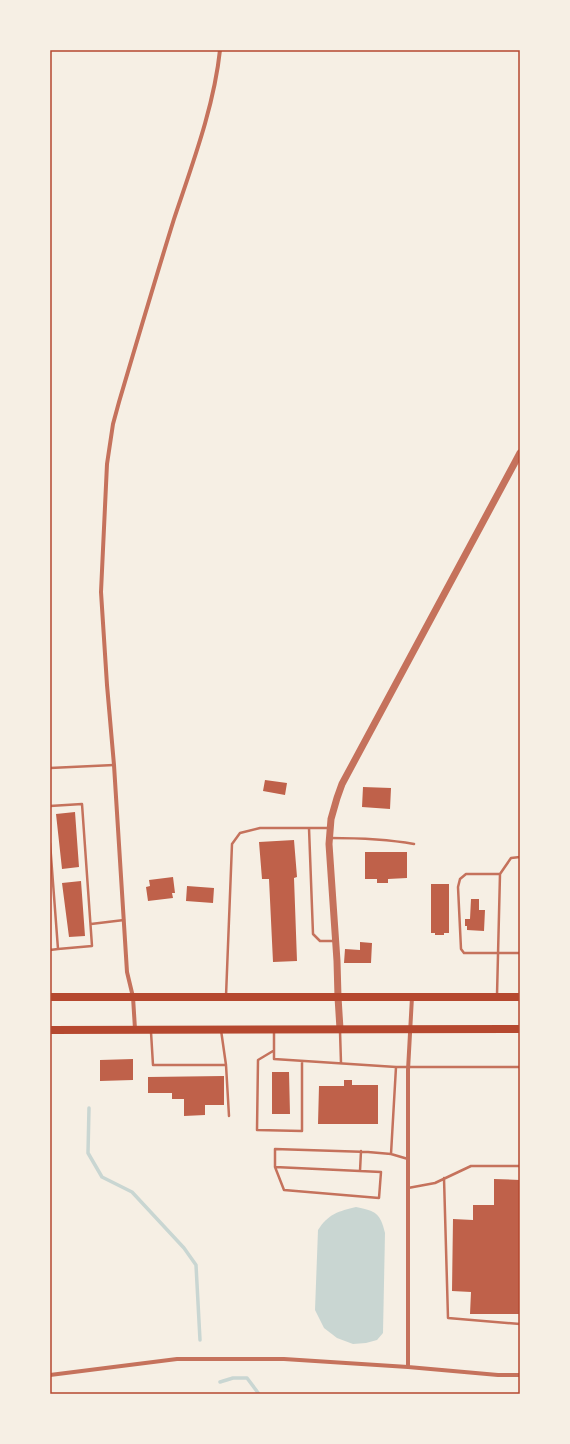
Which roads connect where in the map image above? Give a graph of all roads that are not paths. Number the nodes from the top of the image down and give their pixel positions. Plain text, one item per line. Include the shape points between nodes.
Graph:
1 (220, 50) edge
2 (520, 454) edge
3 (114, 765) junction
4 (50, 768) edge
5 (50, 806) edge
6 (310, 828) junction
7 (330, 828) junction
8 (329, 838) junction
9 (50, 843) edge
10 (414, 844) dead end
11 (520, 858) edge
12 (500, 874) junction
13 (124, 920) junction
14 (91, 924) junction
15 (336, 941) junction
16 (58, 949) junction
17 (50, 950) edge
18 (498, 952) junction
19 (520, 953) edge
20 (50, 997) edge
21 (133, 997) junction
22 (226, 997) junction
23 (338, 997) junction
24 (412, 997) junction
25 (497, 997) junction
26 (520, 997) edge
27 (135, 1029) junction
28 (151, 1029) junction
29 (221, 1029) junction
30 (274, 1029) junction
31 (340, 1029) junction
32 (411, 1029) junction
33 (520, 1029) edge
34 (50, 1030) edge
35 (274, 1051) junction
36 (302, 1061) junction
37 (341, 1063) junction
38 (226, 1064) junction
39 (396, 1067) junction
40 (408, 1067) junction
41 (520, 1067) edge
42 (230, 1116) dead end
43 (361, 1151) junction
44 (391, 1154) junction
45 (408, 1159) junction
46 (520, 1166) edge
47 (275, 1167) junction
48 (360, 1171) junction
49 (444, 1178) junction
50 (408, 1188) junction
51 (520, 1324) edge
52 (408, 1367) junction
53 (50, 1375) edge
54 (520, 1375) edge

1 - 3 street via 195,156 158,268 119,402 110,445 101,592
2 - 7 street via 342,784
3 - 4 lane
3 - 13 street
5 - 14 lane via 82,804
6 - 7 lane
6 - 15 lane via 314,934 320,941
6 - 22 lane via 260,828 240,833 232,844
7 - 8 street
8 - 10 lane via 362,838
8 - 15 street
9 - 16 lane
11 - 12 lane via 511,858
12 - 18 lane
12 - 18 lane via 466,874 460,879 458,887 461,949 464,953
13 - 14 lane
13 - 21 street via 127,972
14 - 16 lane via 92,946
15 - 23 street
16 - 17 lane
18 - 19 lane
18 - 25 lane
20 - 21 main road
21 - 22 main road
21 - 27 street
22 - 23 main road
23 - 24 main road
23 - 31 street
24 - 25 main road
24 - 32 street
25 - 26 main road
27 - 28 main road
27 - 34 main road
28 - 29 main road
28 - 38 lane via 153,1066
29 - 30 main road
29 - 38 lane
30 - 31 main road
30 - 35 lane
31 - 32 main road
31 - 37 lane
32 - 33 main road
32 - 40 street
35 - 36 lane via 274,1059
35 - 36 lane via 258,1060 257,1130 302,1131
36 - 37 lane
37 - 39 lane
38 - 42 lane
39 - 40 lane
39 - 44 lane
40 - 41 lane
40 - 45 street
43 - 44 lane
43 - 47 lane via 275,1149
43 - 48 lane
44 - 45 lane
45 - 50 street
46 - 49 lane via 471,1166
47 - 48 lane
47 - 48 lane via 284,1190 380,1198 381,1172
49 - 50 lane via 435,1183
49 - 51 lane via 448,1318
50 - 52 street
52 - 53 street via 284,1360 189,1359
52 - 54 street

